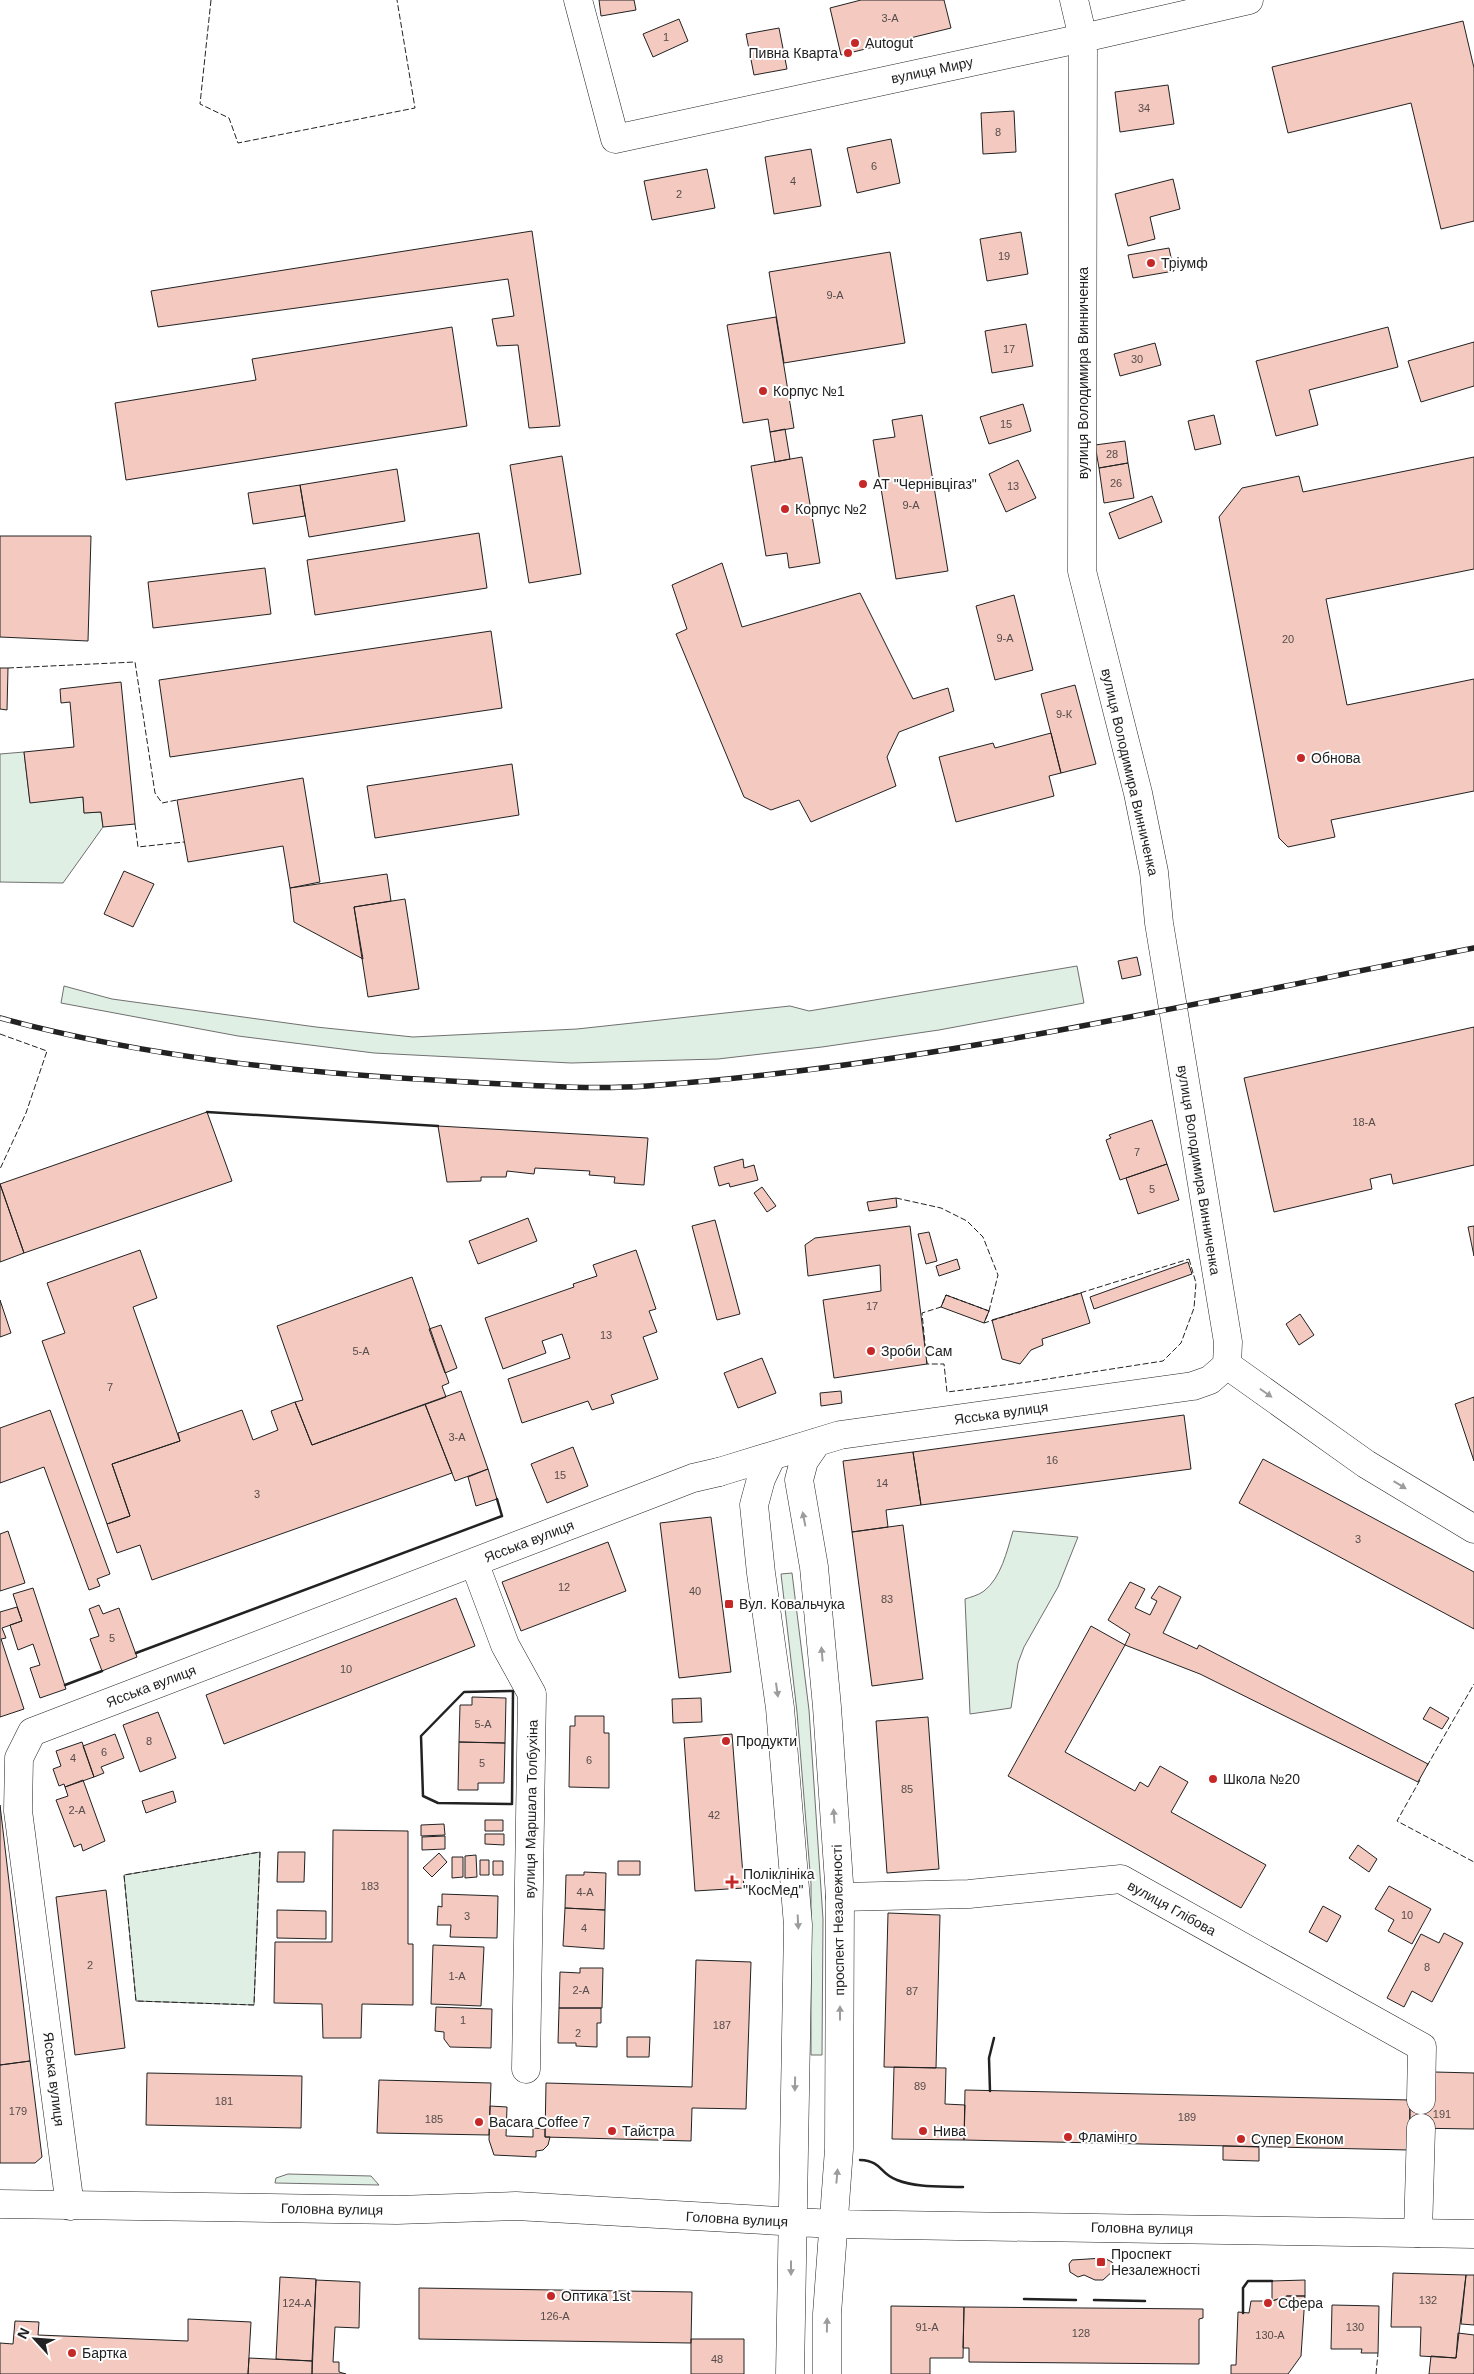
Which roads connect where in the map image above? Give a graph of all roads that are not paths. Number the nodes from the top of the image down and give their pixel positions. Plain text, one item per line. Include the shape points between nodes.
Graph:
1 (578, 0) edge
2 (1074, 0) edge
3 (1250, 0) edge
4 (1084, 38) junction
5 (1227, 1365) junction
6 (817, 1442) junction
7 (771, 1458) junction
8 (719, 1472) junction
9 (754, 1505) junction
10 (1474, 1529) edge
11 (474, 1562) junction
12 (840, 1897) junction
13 (526, 2069) dead end
14 (1421, 2100) dead end
15 (1421, 2128) dead end
16 (0, 2204) edge
17 (70, 2206) junction
18 (792, 2222) junction
19 (833, 2224) junction
20 (1418, 2233) junction
21 (1474, 2234) edge
22 (790, 2374) edge
23 (826, 2374) edge

1 - 4 main road, вулиця Миру via 615,139
2 - 4 main road, вулиця Володимира Винниченка
3 - 4 main road, вулиця Миру
4 - 5 main road, вулиця Володимира Винниченка via 1082,571 1138,793 1154,872 1162,942 1228,1342
5 - 6 main road, Ясська вулиця via 1210,1380 1193,1386 840,1436
5 -> 10 main road via 1366,1464
6 - 7 main road, Ясська вулиця
12 -> 6 main road, проспект Незалежності via 814,1567 799,1480 804,1461
7 - 8 main road, Ясська вулиця
7 - 9 main road
8 - 9 main road via 744,1487
8 - 11 main road, Ясська вулиця via 693,1478
9 -> 18 main road via 780,1708 798,1925
11 - 13 main road, вулиця Маршала Толбухіна via 505,1645 532,1694
11 - 17 main road, Ясська вулиця via 32,1732 19,1758 18,1812
12 - 14 main road, вулиця Глібова via 970,1894 1121,1879 1422,2047
19 -> 12 main road, проспект Незалежності via 839,2149
15 - 20 main road
16 - 17 main road, Головна вулиця
17 - 18 main road, Головна вулиця via 397,2210 516,2206
18 - 19 main road, Головна вулиця
18 -> 22 main road
19 - 20 main road, Головна вулиця
23 -> 19 main road, проспект Незалежності
20 - 21 main road, Головна вулиця

